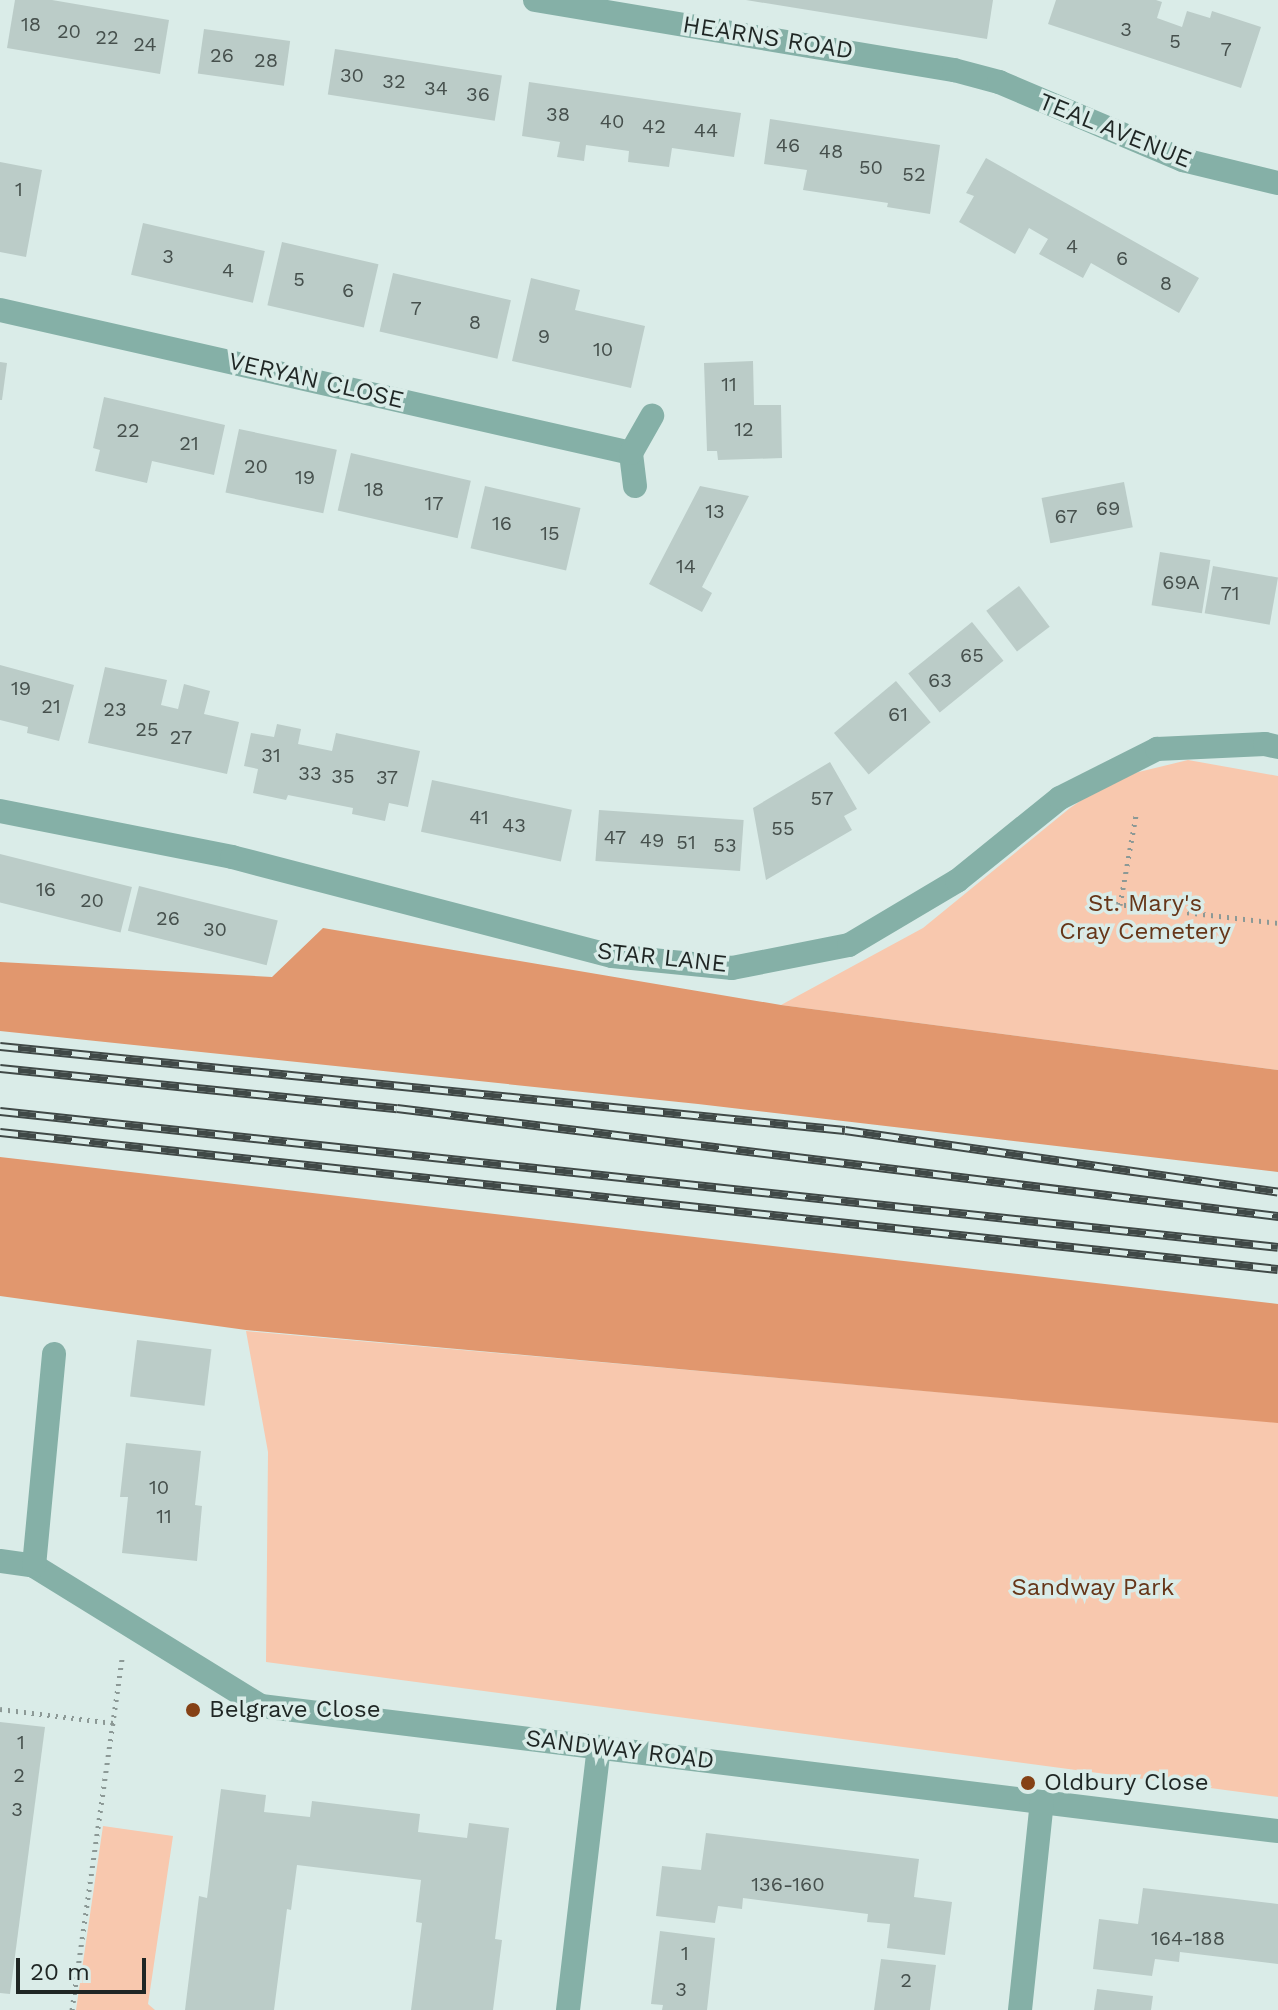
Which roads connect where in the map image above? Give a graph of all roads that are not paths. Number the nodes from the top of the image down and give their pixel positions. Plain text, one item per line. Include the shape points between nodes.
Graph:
1 (535, 0) edge
2 (954, 70) joint
3 (1278, 183) edge
4 (0, 310) edge
5 (652, 416) dead end
6 (631, 453) junction
7 (635, 486) dead end
8 (1278, 747) edge
9 (0, 811) edge
10 (54, 1354) dead end
11 (0, 1561) edge
12 (34, 1566) junction
13 (599, 1747) junction
14 (1042, 1802) junction
15 (1278, 1831) edge
16 (568, 2010) edge
17 (1020, 2010) edge

1 - 2 street, HEARNS ROAD
2 - 3 street, TEAL AVENUE via 999,82 1183,160
4 - 6 street, VERYAN CLOSE
5 - 6 street
6 - 7 street
8 - 9 street, STAR LANE via 1157,749 1060,798 957,881 849,945 732,968 612,956 232,857
10 - 12 street
11 - 12 street, SANDWAY ROAD
12 - 13 street, SANDWAY ROAD via 261,1706
13 - 14 street, SANDWAY ROAD
13 - 16 street
14 - 15 street, SANDWAY ROAD
14 - 17 street

